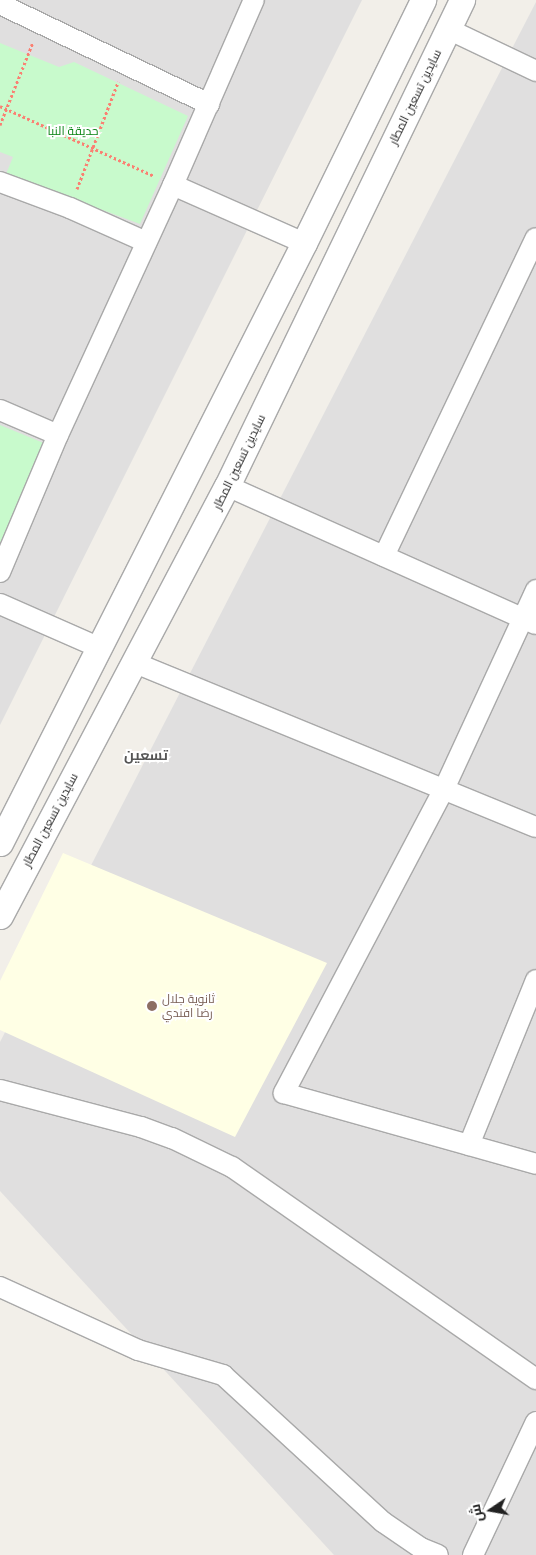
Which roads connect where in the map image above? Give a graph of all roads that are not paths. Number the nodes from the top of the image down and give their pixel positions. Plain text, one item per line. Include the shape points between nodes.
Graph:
1 (254, 0) edge
2 (423, 0) edge
3 (462, 0) edge
4 (0, 4) edge
5 (448, 29) junction
6 (536, 71) edge
7 (209, 104) junction
8 (0, 182) edge
9 (173, 185) junction
10 (536, 238) edge
11 (146, 242) junction
12 (304, 243) junction
13 (247, 356) junction
14 (282, 373) junction
15 (0, 410) edge
16 (58, 435) junction
17 (227, 486) junction
18 (384, 556) junction
19 (0, 572) edge
20 (536, 590) edge
21 (0, 604) edge
22 (530, 621) edge
23 (100, 648) junction
24 (133, 662) junction
25 (444, 789) junction
26 (536, 827) edge
27 (1, 838) edge
28 (0, 916) edge
29 (536, 980) edge
30 (0, 1090) edge
31 (469, 1145) junction
32 (536, 1164) edge
33 (0, 1287) edge
34 (536, 1380) edge
35 (536, 1422) edge
36 (438, 1555) edge
37 (473, 1555) edge

1 - 7 street
2 - 12 street
3 - 5 street, سايدين تسعين المطار
4 - 7 street
5 - 6 street
5 - 14 street, سايدين تسعين المطار
7 - 9 street
8 - 11 street via 70,208
9 - 11 street
9 - 12 street
10 - 18 street
11 - 16 street
12 - 13 street
13 - 14 street
13 - 23 street
14 - 17 street, سايدين تسعين المطار
15 - 16 street
16 - 19 street
17 - 18 street
17 - 24 street, سايدين تسعين المطار
18 - 22 street
20 - 22 street
21 - 23 street
22 - 25 street
23 - 27 street
24 - 25 street
24 - 28 street, سايدين تسعين المطار
25 - 26 street
25 - 31 street via 284,1093
29 - 31 street
30 - 34 street via 141,1127 232,1167
31 - 32 street
33 - 36 street via 138,1350 223,1375 383,1522
35 - 37 street

